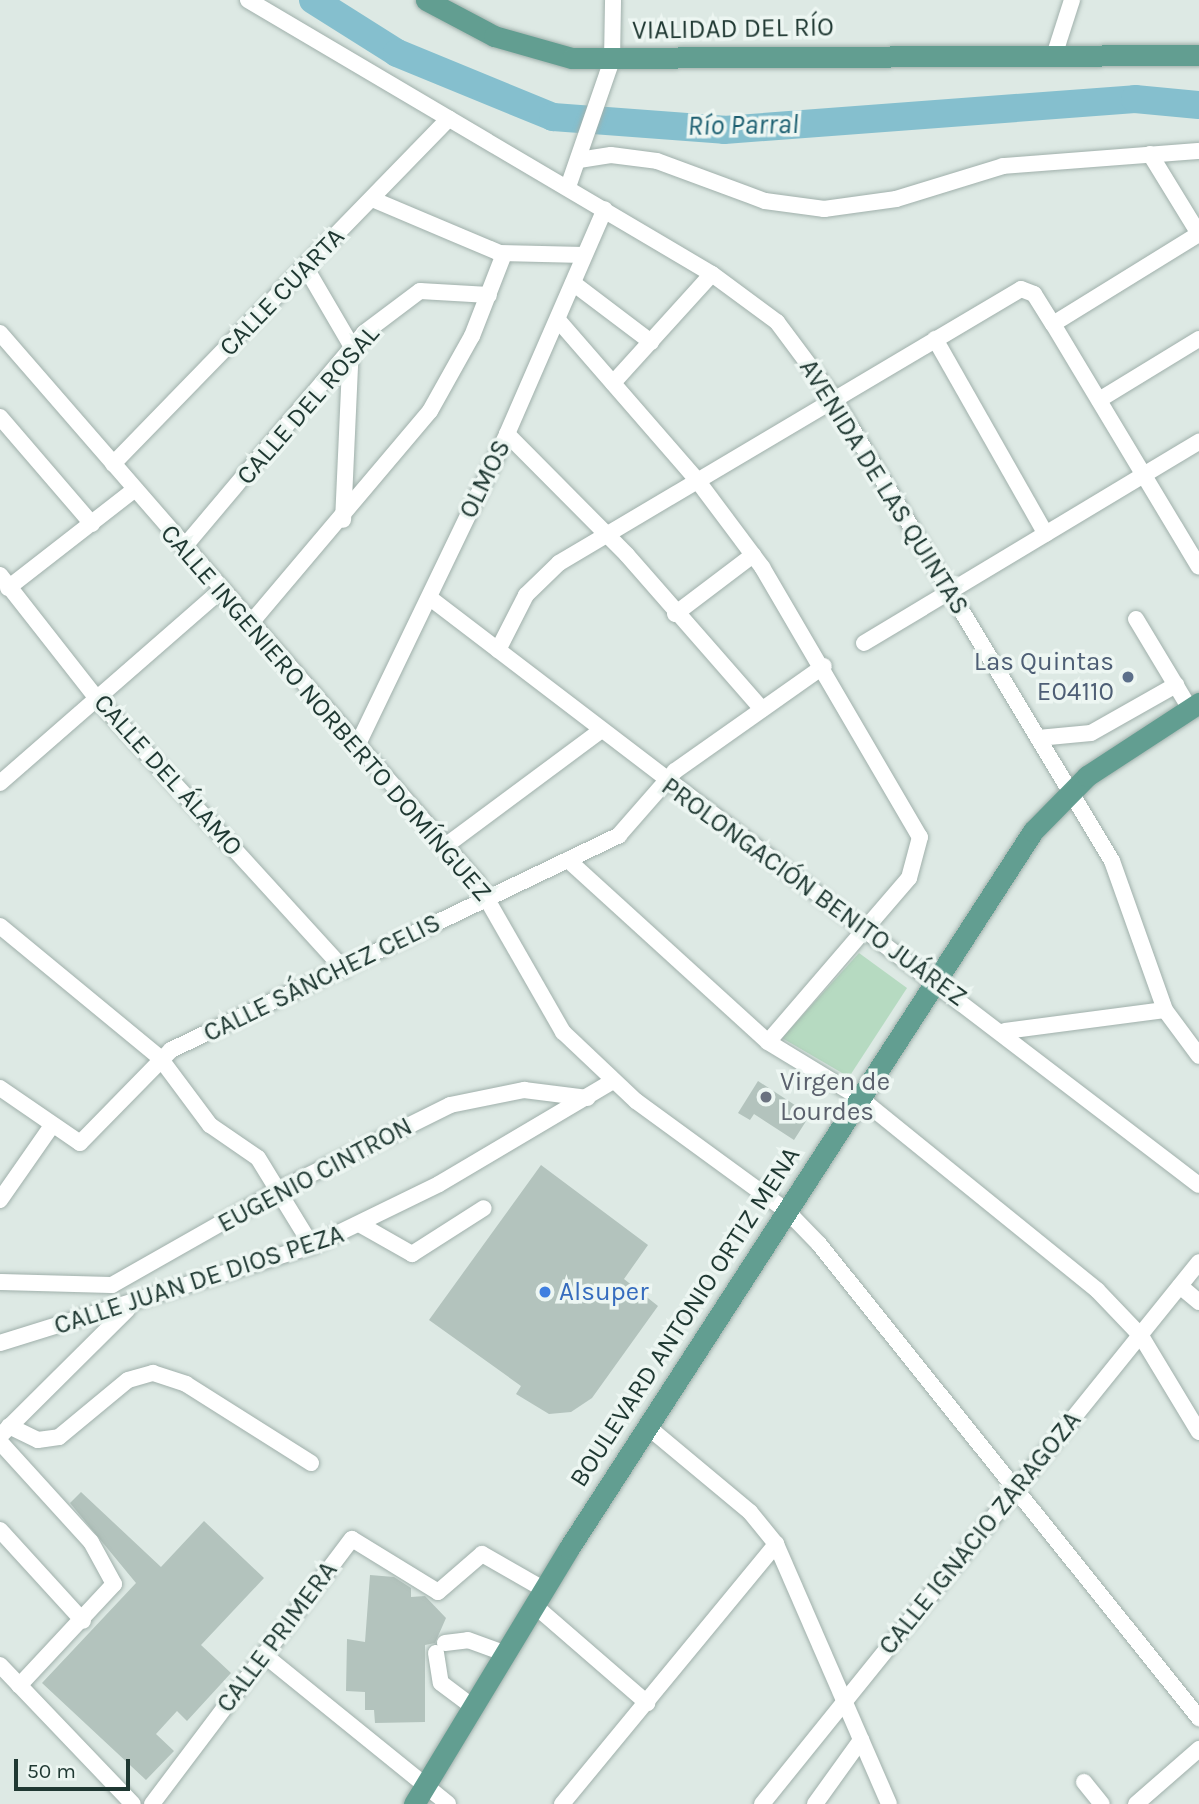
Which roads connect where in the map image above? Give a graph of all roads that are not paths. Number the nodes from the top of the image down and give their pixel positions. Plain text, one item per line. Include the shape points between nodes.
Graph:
1 (248, 0) edge
2 (426, 0) edge
3 (613, 0) edge
4 (1072, 0) edge
5 (1199, 55) edge
6 (1054, 56) junction
7 (610, 66) junction
8 (449, 118) junction
9 (1199, 151) edge
10 (1150, 154) junction
11 (580, 157) junction
12 (568, 187) junction
13 (372, 199) junction
14 (605, 209) junction
15 (1199, 234) edge
16 (504, 254) junction
17 (584, 256) junction
18 (306, 268) junction
19 (712, 274) junction
20 (573, 284) junction
21 (489, 295) junction
22 (558, 320) junction
23 (1053, 324) junction
24 (0, 333) edge
25 (935, 339) junction
26 (1199, 339) edge
27 (651, 342) junction
28 (351, 349) junction
29 (613, 383) junction
30 (833, 397) junction
31 (1099, 400) junction
32 (0, 417) edge
33 (507, 434) junction
34 (1199, 442) edge
35 (113, 464) junction
36 (1146, 474) junction
37 (697, 480) junction
38 (135, 490) junction
39 (343, 520) junction
40 (92, 524) junction
41 (604, 533) junction
42 (1046, 534) junction
43 (184, 547) junction
44 (753, 555) junction
45 (1199, 567) edge
46 (4, 581) edge
47 (950, 589) junction
48 (221, 590) junction
49 (430, 598) junction
50 (675, 614) junction
51 (1136, 619) dead end
52 (250, 624) junction
53 (864, 643) dead end
54 (498, 650) junction
55 (824, 666) junction
56 (1176, 685) junction
57 (98, 700) junction
58 (1194, 706) edge
59 (762, 709) junction
60 (599, 732) junction
61 (1038, 738) junction
62 (357, 746) junction
63 (0, 782) edge
64 (664, 782) junction
65 (1068, 790) junction
66 (444, 846) junction
67 (568, 860) junction
68 (489, 898) junction
69 (0, 926) edge
70 (862, 932) junction
71 (344, 969) junction
72 (933, 982) junction
73 (1165, 1010) junction
74 (1005, 1031) junction
75 (768, 1042) junction
76 (1199, 1056) edge
77 (160, 1058) junction
78 (613, 1082) junction
79 (0, 1088) edge
80 (587, 1098) junction
81 (860, 1098) junction
82 (51, 1127) junction
83 (1199, 1185) edge
84 (281, 1189) junction
85 (0, 1200) edge
86 (484, 1208) dead end
87 (787, 1211) junction
88 (361, 1225) junction
89 (312, 1247) junction
90 (1199, 1262) edge
91 (0, 1282) edge
92 (1180, 1286) junction
93 (83, 1289) junction
94 (1199, 1302) edge
95 (129, 1308) junction
96 (93, 1318) junction
97 (1141, 1336) junction
98 (0, 1343) edge
99 (648, 1427) junction
100 (5, 1431) edge
101 (1199, 1432) edge
102 (0, 1442) edge
103 (311, 1463) dead end
104 (1016, 1486) junction
105 (0, 1530) edge
106 (776, 1544) junction
107 (538, 1597) junction
108 (83, 1621) junction
109 (504, 1653) junction
110 (263, 1654) junction
111 (0, 1665) edge
112 (19, 1686) junction
113 (844, 1700) junction
114 (647, 1703) junction
115 (472, 1706) junction
116 (1199, 1718) edge
117 (861, 1740) junction
118 (1199, 1749) edge
119 (1084, 1782) dead end
120 (425, 1785) junction
121 (133, 1804) edge
122 (152, 1804) edge
123 (414, 1804) edge
124 (447, 1804) edge
125 (562, 1804) edge
126 (762, 1804) edge
127 (815, 1804) edge
128 (889, 1804) edge
129 (1102, 1804) edge
130 (1136, 1804) edge

1 - 8 street, AVENIDA DE LAS QUINTAS
2 - 7 main road, VIALIDAD DEL RÍO via 528,49
3 - 7 street
4 - 6 street
5 - 6 main road, VIALIDAD DEL RÍO
6 - 7 main road, VIALIDAD DEL RÍO
7 - 11 street
8 - 12 street, AVENIDA DE LAS QUINTAS
8 - 13 street, CALLE CUARTA
9 - 10 street
10 - 11 street via 1003,166 896,199 824,209 765,201 657,161 611,155
10 - 15 street
11 - 12 street
12 - 14 street, AVENIDA DE LAS QUINTAS
13 - 16 street
13 - 18 street, CALLE CUARTA
14 - 17 street, OLMOS
14 - 19 street, AVENIDA DE LAS QUINTAS
15 - 23 street
16 - 17 street
16 - 21 street
17 - 20 street, OLMOS
18 - 28 street
18 - 35 street, CALLE CUARTA
19 - 27 street
19 - 30 street, AVENIDA DE LAS QUINTAS via 777,322
20 - 22 street, OLMOS
20 - 27 street
21 - 28 street, CALLE DEL ROSAL via 421,291
21 - 39 street via 430,411
22 - 29 street
22 - 33 street, OLMOS
23 - 25 street via 1031,291 1016,290
23 - 31 street
24 - 35 street, CALLE INGENIERO NORBERTO DOMÍNGUEZ
25 - 30 street
25 - 42 street
26 - 31 street
27 - 29 street
28 - 39 street
28 - 43 street, CALLE DEL ROSAL
29 - 37 street
30 - 37 street
30 - 47 street, AVENIDA DE LAS QUINTAS
31 - 36 street
32 - 40 street
33 - 41 street
33 - 49 street, OLMOS
34 - 36 street
35 - 38 street, CALLE INGENIERO NORBERTO DOMÍNGUEZ
36 - 42 street
36 - 45 street
37 - 41 street
37 - 44 street
38 - 40 street
38 - 43 street, CALLE INGENIERO NORBERTO DOMÍNGUEZ
39 - 52 street
40 - 46 street
41 - 50 street
41 - 54 street via 540,579
42 - 47 street
43 - 48 street, CALLE INGENIERO NORBERTO DOMÍNGUEZ
44 - 50 street
44 - 55 street
46 - 57 street, CALLE DEL ÁLAMO
47 - 53 street
47 - 61 street, AVENIDA DE LAS QUINTAS
48 - 52 street, CALLE INGENIERO NORBERTO DOMÍNGUEZ
48 - 57 street
49 - 54 street, PROLONGACIÓN BENITO JUÁREZ
49 - 62 street, OLMOS
50 - 59 street
51 - 56 street
52 - 62 street, CALLE INGENIERO NORBERTO DOMÍNGUEZ
54 - 60 street, PROLONGACIÓN BENITO JUÁREZ
55 - 59 street, CALLE SÁNCHEZ CELIS
55 - 70 street via 920,837 917,863
56 - 58 street
56 - 61 street via 1091,733
57 - 63 street
57 - 71 street, CALLE DEL ÁLAMO
58 - 65 main road, BOULEVARD ANTONIO ORTIZ MENA
59 - 64 street, CALLE SÁNCHEZ CELIS
60 - 64 street, PROLONGACIÓN BENITO JUÁREZ
60 - 66 street
61 - 65 street, AVENIDA DE LAS QUINTAS
62 - 66 street, CALLE INGENIERO NORBERTO DOMÍNGUEZ
64 - 67 street, CALLE SÁNCHEZ CELIS via 619,835
64 - 70 street, PROLONGACIÓN BENITO JUÁREZ
65 - 72 main road, BOULEVARD ANTONIO ORTIZ MENA via 1033,831
65 - 73 street, AVENIDA DE LAS QUINTAS via 1130,898
66 - 68 street, CALLE INGENIERO NORBERTO DOMÍNGUEZ
67 - 68 street, CALLE SÁNCHEZ CELIS
67 - 75 street
68 - 71 street, CALLE SÁNCHEZ CELIS
68 - 78 street, CALLE INGENIERO NORBERTO DOMÍNGUEZ via 553,1017
69 - 77 street
70 - 72 street, PROLONGACIÓN BENITO JUÁREZ
70 - 75 street
71 - 77 street, CALLE SÁNCHEZ CELIS
72 - 74 street, PROLONGACIÓN BENITO JUÁREZ
72 - 81 main road, BOULEVARD ANTONIO ORTIZ MENA
73 - 74 street
73 - 76 street, AVENIDA DE LAS QUINTAS
74 - 83 street, PROLONGACIÓN BENITO JUÁREZ
75 - 81 street
77 - 82 street, CALLE SÁNCHEZ CELIS via 76,1143
77 - 84 street via 209,1125 258,1158
78 - 80 street, CALLE JUAN DE DIOS PEZA
78 - 87 street, CALLE INGENIERO NORBERTO DOMÍNGUEZ
79 - 82 street
80 - 84 street, EUGENIO CINTRON via 533,1090 450,1105
80 - 88 street, CALLE JUAN DE DIOS PEZA
81 - 87 main road, BOULEVARD ANTONIO ORTIZ MENA
81 - 97 street via 1064,1261
82 - 85 street
84 - 89 street
84 - 93 street, EUGENIO CINTRON via 112,1285
86 - 88 street via 412,1254
87 - 99 main road, BOULEVARD ANTONIO ORTIZ MENA
87 - 104 street, CALLE INGENIERO NORBERTO DOMÍNGUEZ via 846,1274
88 - 89 street, CALLE JUAN DE DIOS PEZA
89 - 95 street, CALLE JUAN DE DIOS PEZA
90 - 92 street, CALLE IGNACIO ZARAGOZA
91 - 93 street via 38,1279
92 - 94 street
92 - 97 street, CALLE IGNACIO ZARAGOZA
93 - 96 street
95 - 96 street, CALLE JUAN DE DIOS PEZA
95 - 100 street
96 - 98 street, CALLE JUAN DE DIOS PEZA
97 - 101 street
97 - 104 street, CALLE IGNACIO ZARAGOZA
99 - 106 street via 750,1511
99 - 107 main road, BOULEVARD ANTONIO ORTIZ MENA
100 - 103 street via 38,1440 59,1437 128,1380 153,1373 186,1384
102 - 108 street via 111,1572 113,1591
104 - 113 street, CALLE IGNACIO ZARAGOZA
104 - 116 street, CALLE INGENIERO NORBERTO DOMÍNGUEZ
105 - 108 street
106 - 113 street
106 - 114 street
107 - 109 main road, BOULEVARD ANTONIO ORTIZ MENA
107 - 110 street, CALLE PRIMERA via 482,1555 438,1592 352,1539
107 - 114 street
108 - 112 street
109 - 115 main road, BOULEVARD ANTONIO ORTIZ MENA
109 - 115 street via 468,1640 440,1648 441,1683
110 - 120 street
110 - 122 street, CALLE PRIMERA
111 - 112 street
112 - 121 street
113 - 117 street
113 - 126 street, CALLE IGNACIO ZARAGOZA
114 - 125 street
115 - 120 main road, BOULEVARD ANTONIO ORTIZ MENA
117 - 127 street
117 - 128 street
118 - 130 street
119 - 129 street
120 - 123 main road, BOULEVARD ANTONIO ORTIZ MENA
120 - 124 street

